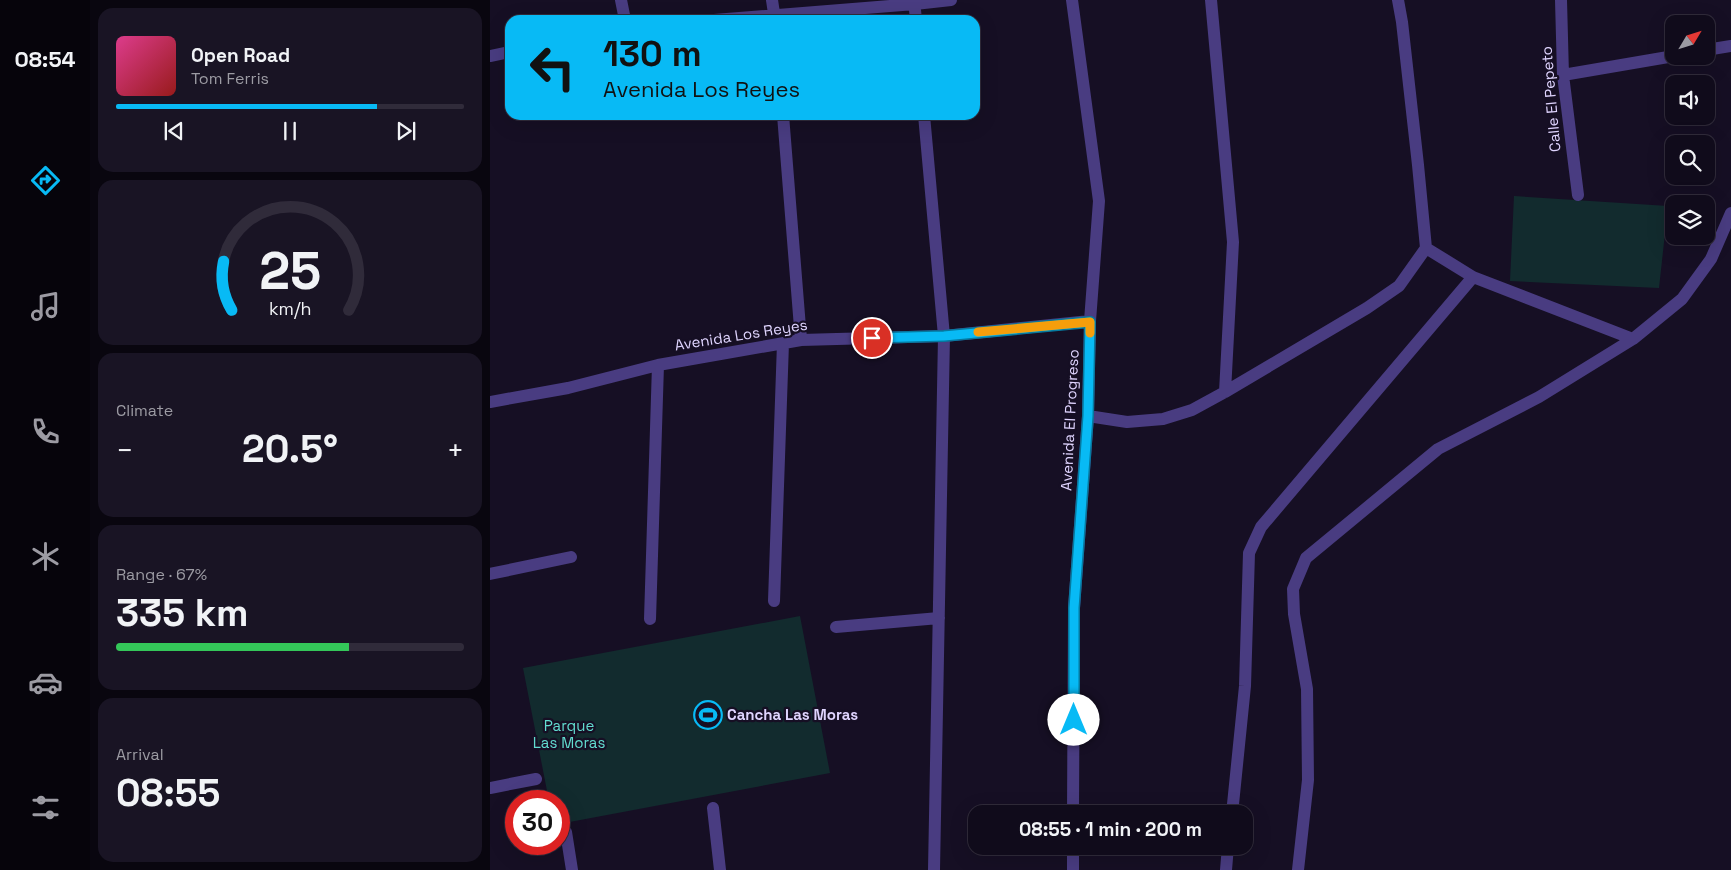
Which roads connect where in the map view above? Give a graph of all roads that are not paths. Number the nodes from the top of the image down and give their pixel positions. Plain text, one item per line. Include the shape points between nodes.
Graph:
1 (621, 0) edge
2 (772, 0) edge
3 (951, 0) edge
4 (1072, 0) edge
5 (1211, 0) edge
6 (1398, 0) edge
7 (1561, 0) edge
8 (914, 2) edge
9 (623, 15) edge
10 (775, 15) edge
11 (794, 15) edge
12 (915, 15) edge
13 (1731, 46) edge
14 (1715, 49) edge
15 (505, 53) edge
16 (490, 56) edge
17 (1665, 58) edge
18 (1563, 75) junction
19 (783, 120) edge
20 (924, 120) edge
21 (1578, 196) dead end
22 (1731, 213) edge
23 (1426, 248) junction
24 (1473, 278) junction
25 (1090, 322) junction
26 (944, 336) junction
27 (1632, 339) junction
28 (800, 340) junction
29 (783, 343) junction
30 (658, 365) junction
31 (1224, 392) junction
32 (490, 402) edge
33 (1088, 416) junction
34 (571, 557) dead end
35 (490, 574) edge
36 (774, 601) dead end
37 (939, 618) junction
38 (650, 619) dead end
39 (836, 626) dead end
40 (536, 779) dead end
41 (490, 788) edge
42 (1073, 805) edge
43 (1233, 805) edge
44 (713, 808) dead end
45 (570, 855) edge
46 (1073, 855) edge
47 (1227, 855) edge
48 (572, 870) edge
49 (720, 870) edge
50 (934, 870) edge
51 (1073, 870) edge
52 (1226, 870) edge
53 (1298, 870) edge

1 - 9 street
2 - 10 street
3 - 8 street
4 - 25 street, Avenida El Progreso via 1099,201
5 - 31 street via 1233,242
6 - 23 street
7 - 18 street, Calle El Pepeto
8 - 11 street
8 - 12 street
13 - 14 street
15 - 16 street
17 - 18 street
18 - 21 street, Calle El Pepeto
19 - 28 street
20 - 26 street
22 - 27 street via 1711,259 1682,299
23 - 24 street
23 - 31 street via 1399,286
24 - 27 street
24 - 43 street via 1261,527 1249,553 1246,686
25 - 26 street, Avenida Los Reyes
25 - 33 street, Avenida El Progreso
26 - 28 street, Avenida Los Reyes
26 - 37 street
27 - 53 street via 1539,397 1438,448 1306,558 1293,589 1294,614 1307,688 1308,780
28 - 29 street, Avenida Los Reyes
29 - 30 street, Avenida Los Reyes
29 - 36 street
30 - 32 street, Avenida Los Reyes via 568,388
30 - 38 street
31 - 33 street via 1192,410 1162,419 1127,422
33 - 42 street, Avenida El Progreso via 1074,608
34 - 35 street
37 - 39 street
37 - 50 street
40 - 41 street
44 - 49 street
45 - 48 street
46 - 51 street
47 - 52 street

